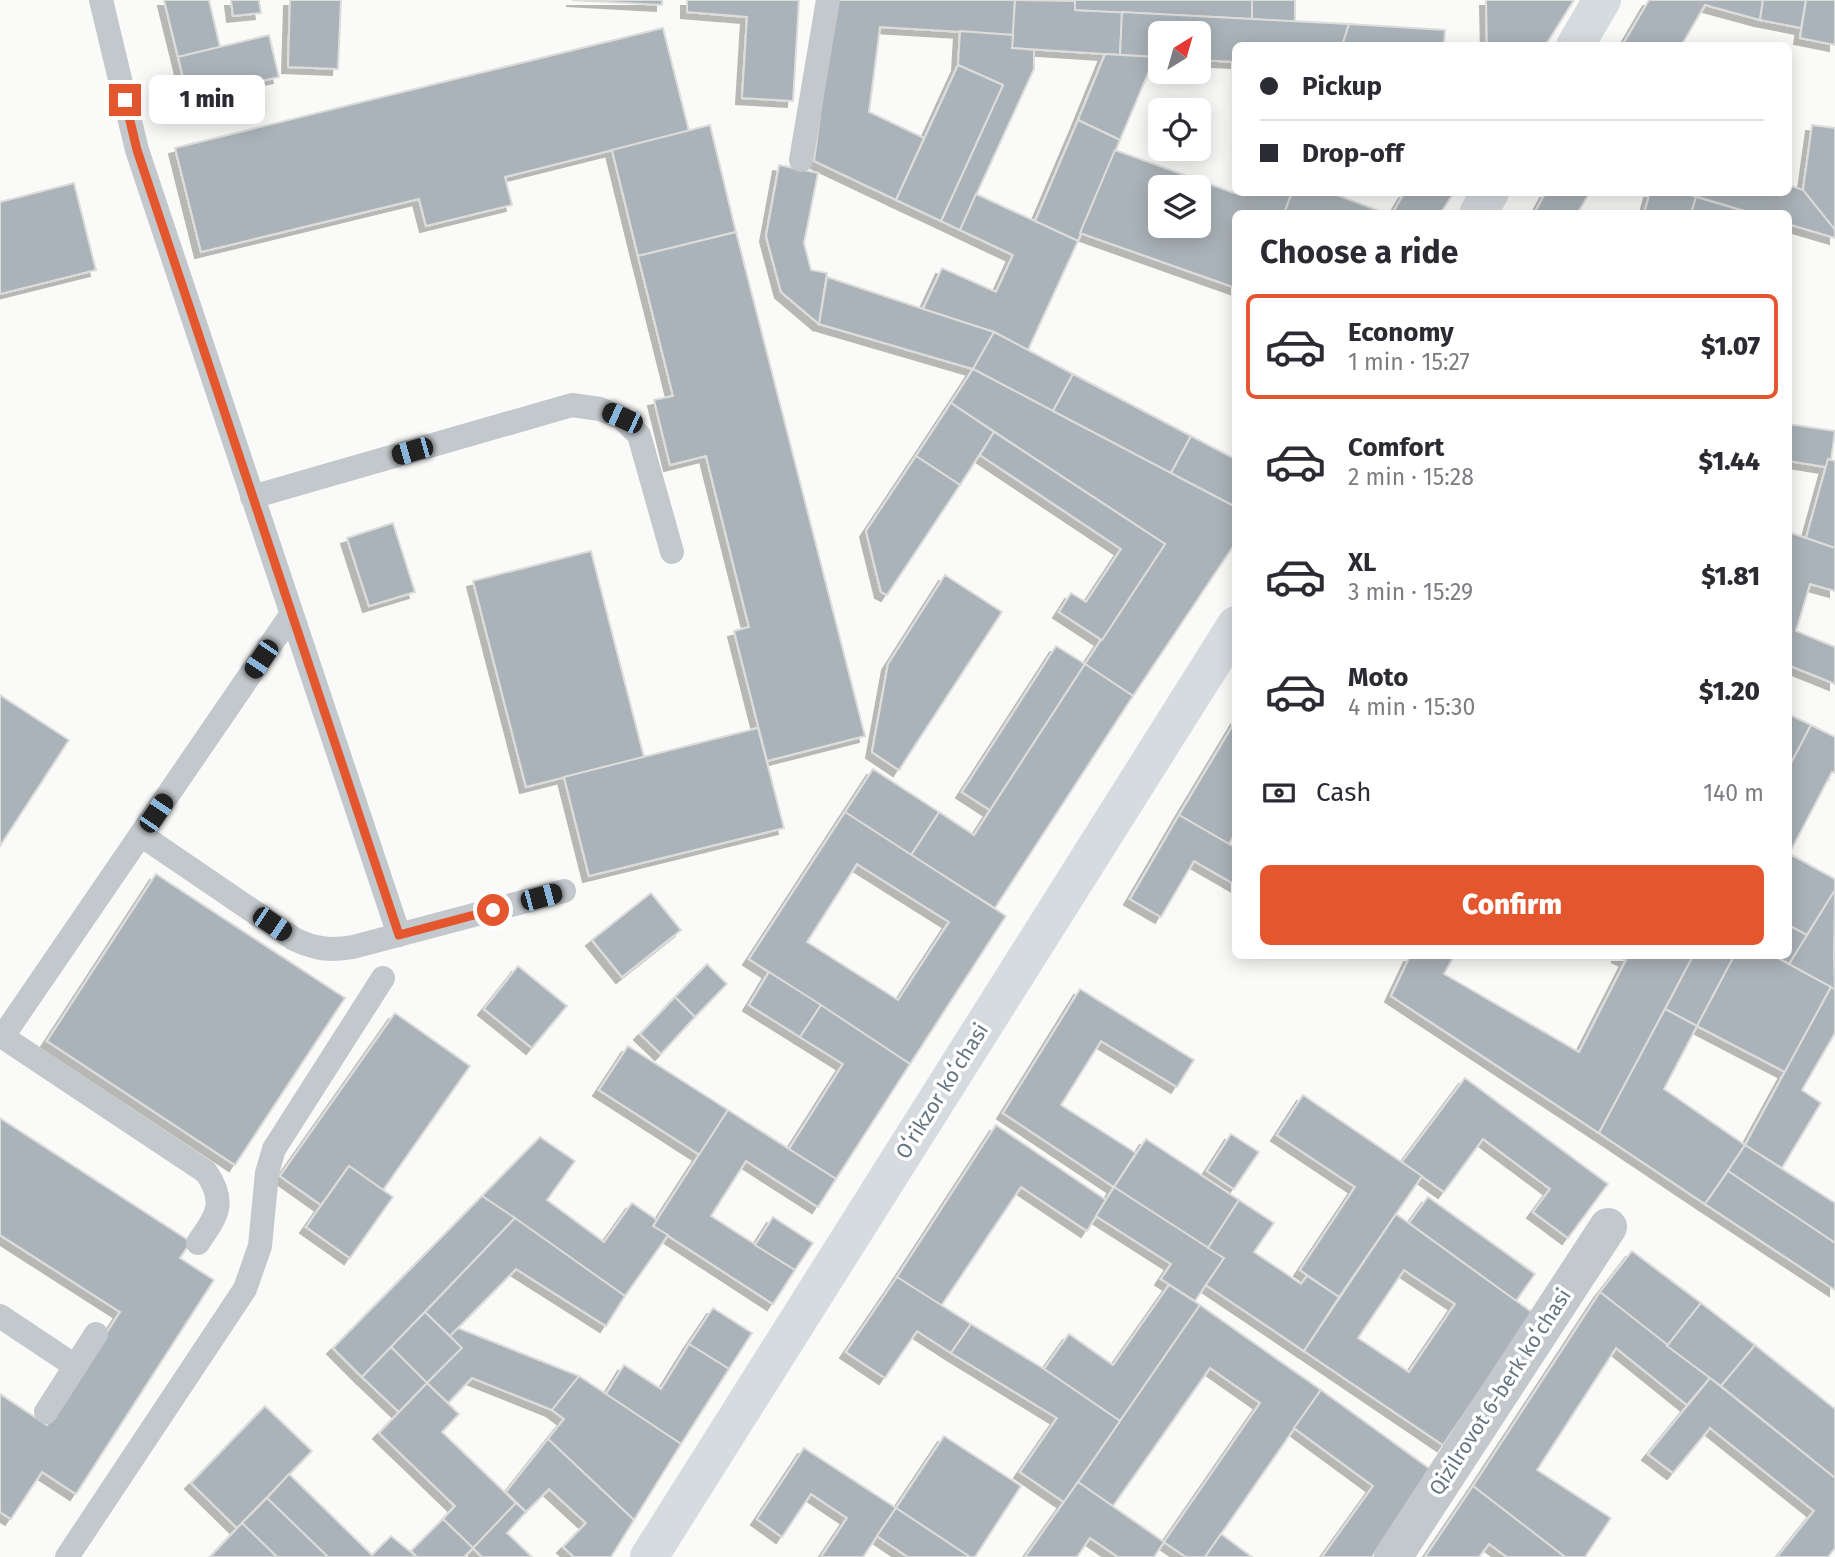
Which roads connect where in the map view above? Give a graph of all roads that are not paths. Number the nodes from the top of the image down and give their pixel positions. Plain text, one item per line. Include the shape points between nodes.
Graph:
1 (101, 0) edge
2 (828, 0) edge
3 (1602, 0) edge
4 (1577, 42) edge
5 (801, 160) dead end
6 (252, 498) junction
7 (673, 552) dead end
8 (291, 615) junction
9 (1232, 631) edge
10 (141, 835) junction
11 (564, 891) dead end
12 (399, 935) junction
13 (383, 978) dead end
14 (1, 1036) edge
15 (1608, 1227) dead end
16 (198, 1243) dead end
17 (0, 1316) edge
18 (96, 1334) dead end
19 (75, 1366) junction
20 (46, 1412) dead end
21 (66, 1557) edge
22 (649, 1557) edge
23 (1393, 1557) edge

1 - 6 lane via 137,150
2 - 5 lane
3 - 4 main road
6 - 7 lane via 572,405 622,418 639,435
6 - 8 lane
8 - 10 lane
8 - 12 lane
9 - 22 main road, Oʻrikzor koʻchasi
10 - 12 lane via 314,948 335,950
10 - 14 lane
11 - 12 lane
13 - 21 lane via 274,1149 267,1172 260,1246 245,1289
14 - 16 lane via 206,1172 215,1185 217,1214
15 - 23 street, Qizilrovot 6-berk koʻchasi
17 - 19 lane
18 - 19 lane
19 - 20 lane

